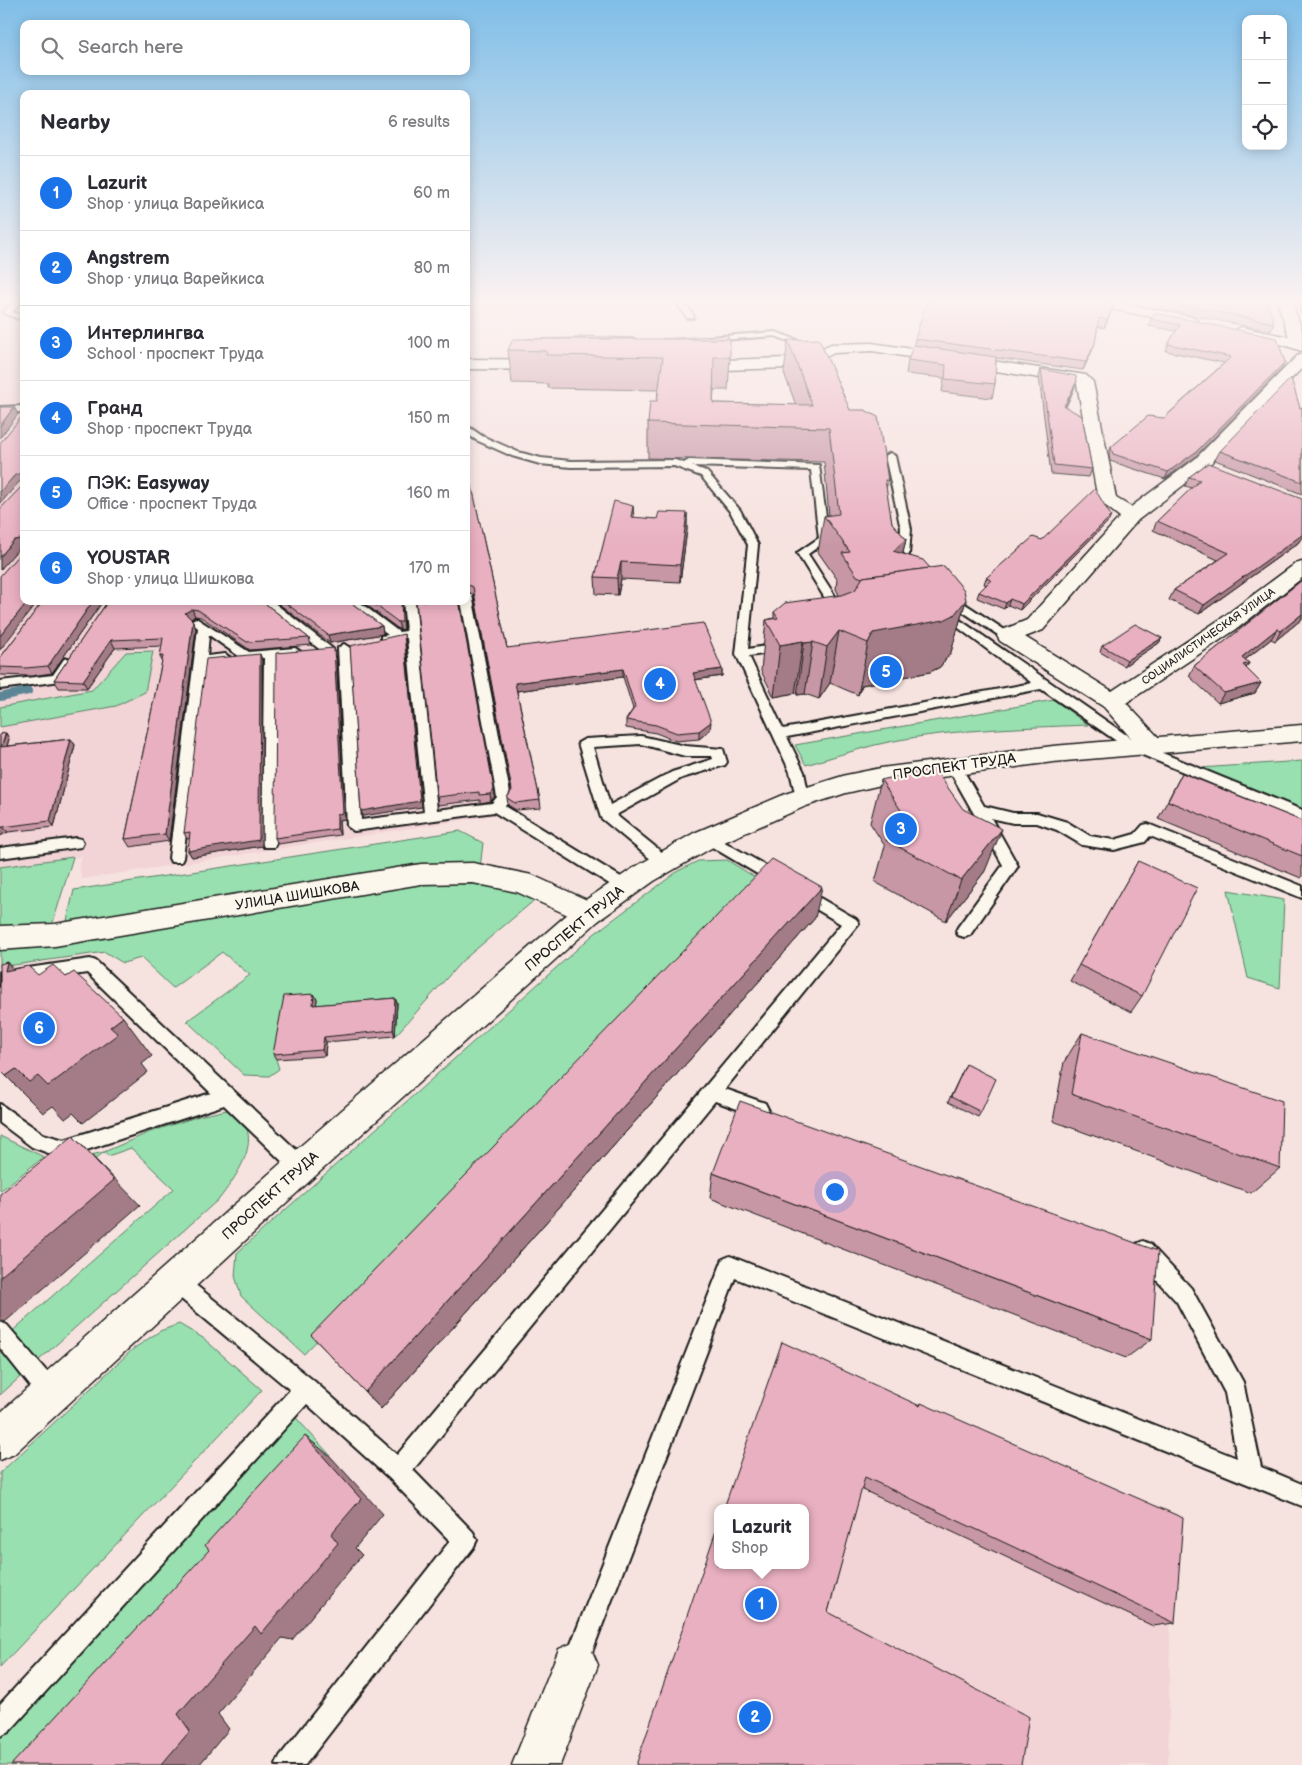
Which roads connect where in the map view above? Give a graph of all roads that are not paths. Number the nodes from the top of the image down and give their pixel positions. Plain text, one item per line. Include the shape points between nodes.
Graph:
1 (1084, 382) edge
2 (1279, 382) edge
3 (0, 410) edge
4 (20, 410) edge
5 (470, 431) edge
6 (890, 456) dead end
7 (675, 463) junction
8 (1200, 464) junction
9 (1219, 471) edge
10 (1131, 516) junction
11 (1302, 568) edge
12 (918, 578) edge
13 (934, 589) edge
14 (269, 605) edge
15 (355, 605) edge
16 (409, 605) edge
17 (468, 605) edge
18 (932, 612) edge
19 (848, 624) edge
20 (412, 633) junction
21 (398, 636) junction
22 (1008, 636) junction
23 (371, 642) edge
24 (794, 645) edge
25 (327, 649) junction
26 (270, 654) junction
27 (742, 654) junction
28 (73, 655) edge
29 (247, 656) junction
30 (201, 660) junction
31 (0, 685) edge
32 (1043, 685) junction
33 (1112, 702) junction
34 (779, 734) junction
35 (1302, 734) edge
36 (1142, 746) junction
37 (954, 766) junction
38 (802, 798) junction
39 (496, 807) junction
40 (980, 810) junction
41 (606, 814) junction
42 (431, 816) junction
43 (1302, 816) edge
44 (707, 837) junction
45 (76, 843) dead end
46 (269, 843) dead end
47 (0, 853) edge
48 (176, 858) dead end
49 (664, 862) junction
50 (624, 886) junction
51 (1302, 892) edge
52 (588, 913) junction
53 (964, 931) dead end
54 (0, 938) edge
55 (0, 979) edge
56 (712, 1092) junction
57 (227, 1096) junction
58 (0, 1112) edge
59 (778, 1115) edge
60 (63, 1148) junction
61 (45, 1162) edge
62 (301, 1167) junction
63 (1131, 1244) edge
64 (175, 1281) junction
65 (0, 1332) edge
66 (306, 1389) junction
67 (51, 1394) junction
68 (0, 1440) edge
69 (398, 1471) junction
70 (1251, 1474) junction
71 (1302, 1495) edge
72 (575, 1665) joint
73 (0, 1722) edge
74 (289, 1765) edge
75 (536, 1765) edge

1 - 10 street via 1107,500
2 - 8 street
3 - 4 lane
5 - 7 lane via 514,454 540,461 571,464
6 - 12 lane via 906,529 902,568
7 - 19 lane via 816,467 824,539 802,552
7 - 27 lane via 704,474 736,512 753,545
8 - 9 street
8 - 10 street
10 - 22 street via 1035,625
11 - 33 street, СОЦИАЛИСТИЧЕСКАЯ УЛИЦА via 1230,623
13 - 22 lane
14 - 25 lane
15 - 21 lane
16 - 20 lane
17 - 39 lane via 504,798
18 - 32 lane via 941,610
20 - 21 lane
20 - 42 lane
21 - 23 lane
22 - 33 street
24 - 27 lane
25 - 26 lane
25 - 42 lane via 349,647 354,826
26 - 29 lane
26 - 46 lane
27 - 34 lane
28 - 31 lane via 57,678
29 - 30 lane
29 - 30 lane via 200,623
30 - 48 lane
32 - 34 lane
32 - 36 lane
33 - 36 street
34 - 38 lane via 797,772
35 - 36 street, ПРОСПЕКТ ТРУДА
36 - 37 street, ПРОСПЕКТ ТРУДА via 1062,751
36 - 43 lane
37 - 38 street, ПРОСПЕКТ ТРУДА via 867,779
37 - 40 lane
38 - 44 street, ПРОСПЕКТ ТРУДА
39 - 42 lane
39 - 50 lane
40 - 51 lane via 1013,818 1037,818 1062,826 1087,841 1114,845 1140,838 1148,828
40 - 53 lane via 1011,866
41 - 41 lane via 585,744 641,740 685,751 718,752 720,762 677,775
41 - 49 lane
44 - 49 street, ПРОСПЕКТ ТРУДА
44 - 56 lane via 851,924
45 - 47 lane
49 - 50 street, ПРОСПЕКТ ТРУДА
50 - 52 street, ПРОСПЕКТ ТРУДА
52 - 54 street, УЛИЦА ШИШКОВА via 522,882 473,873 421,874 54,935
52 - 62 street, ПРОСПЕКТ ТРУДА
55 - 57 lane via 90,966
56 - 59 lane
56 - 69 lane
57 - 60 lane
57 - 62 lane
58 - 60 lane via 38,1141
60 - 61 lane
62 - 64 street, ПРОСПЕКТ ТРУДА
63 - 70 lane via 1140,1247 1184,1295 1235,1390
64 - 66 lane
64 - 67 street, ПРОСПЕКТ ТРУДА
65 - 67 lane
66 - 69 lane
66 - 73 lane
67 - 68 street, ПРОСПЕКТ ТРУДА
69 - 74 lane via 465,1540
70 - 71 lane
70 - 72 lane via 730,1266
72 - 75 street

